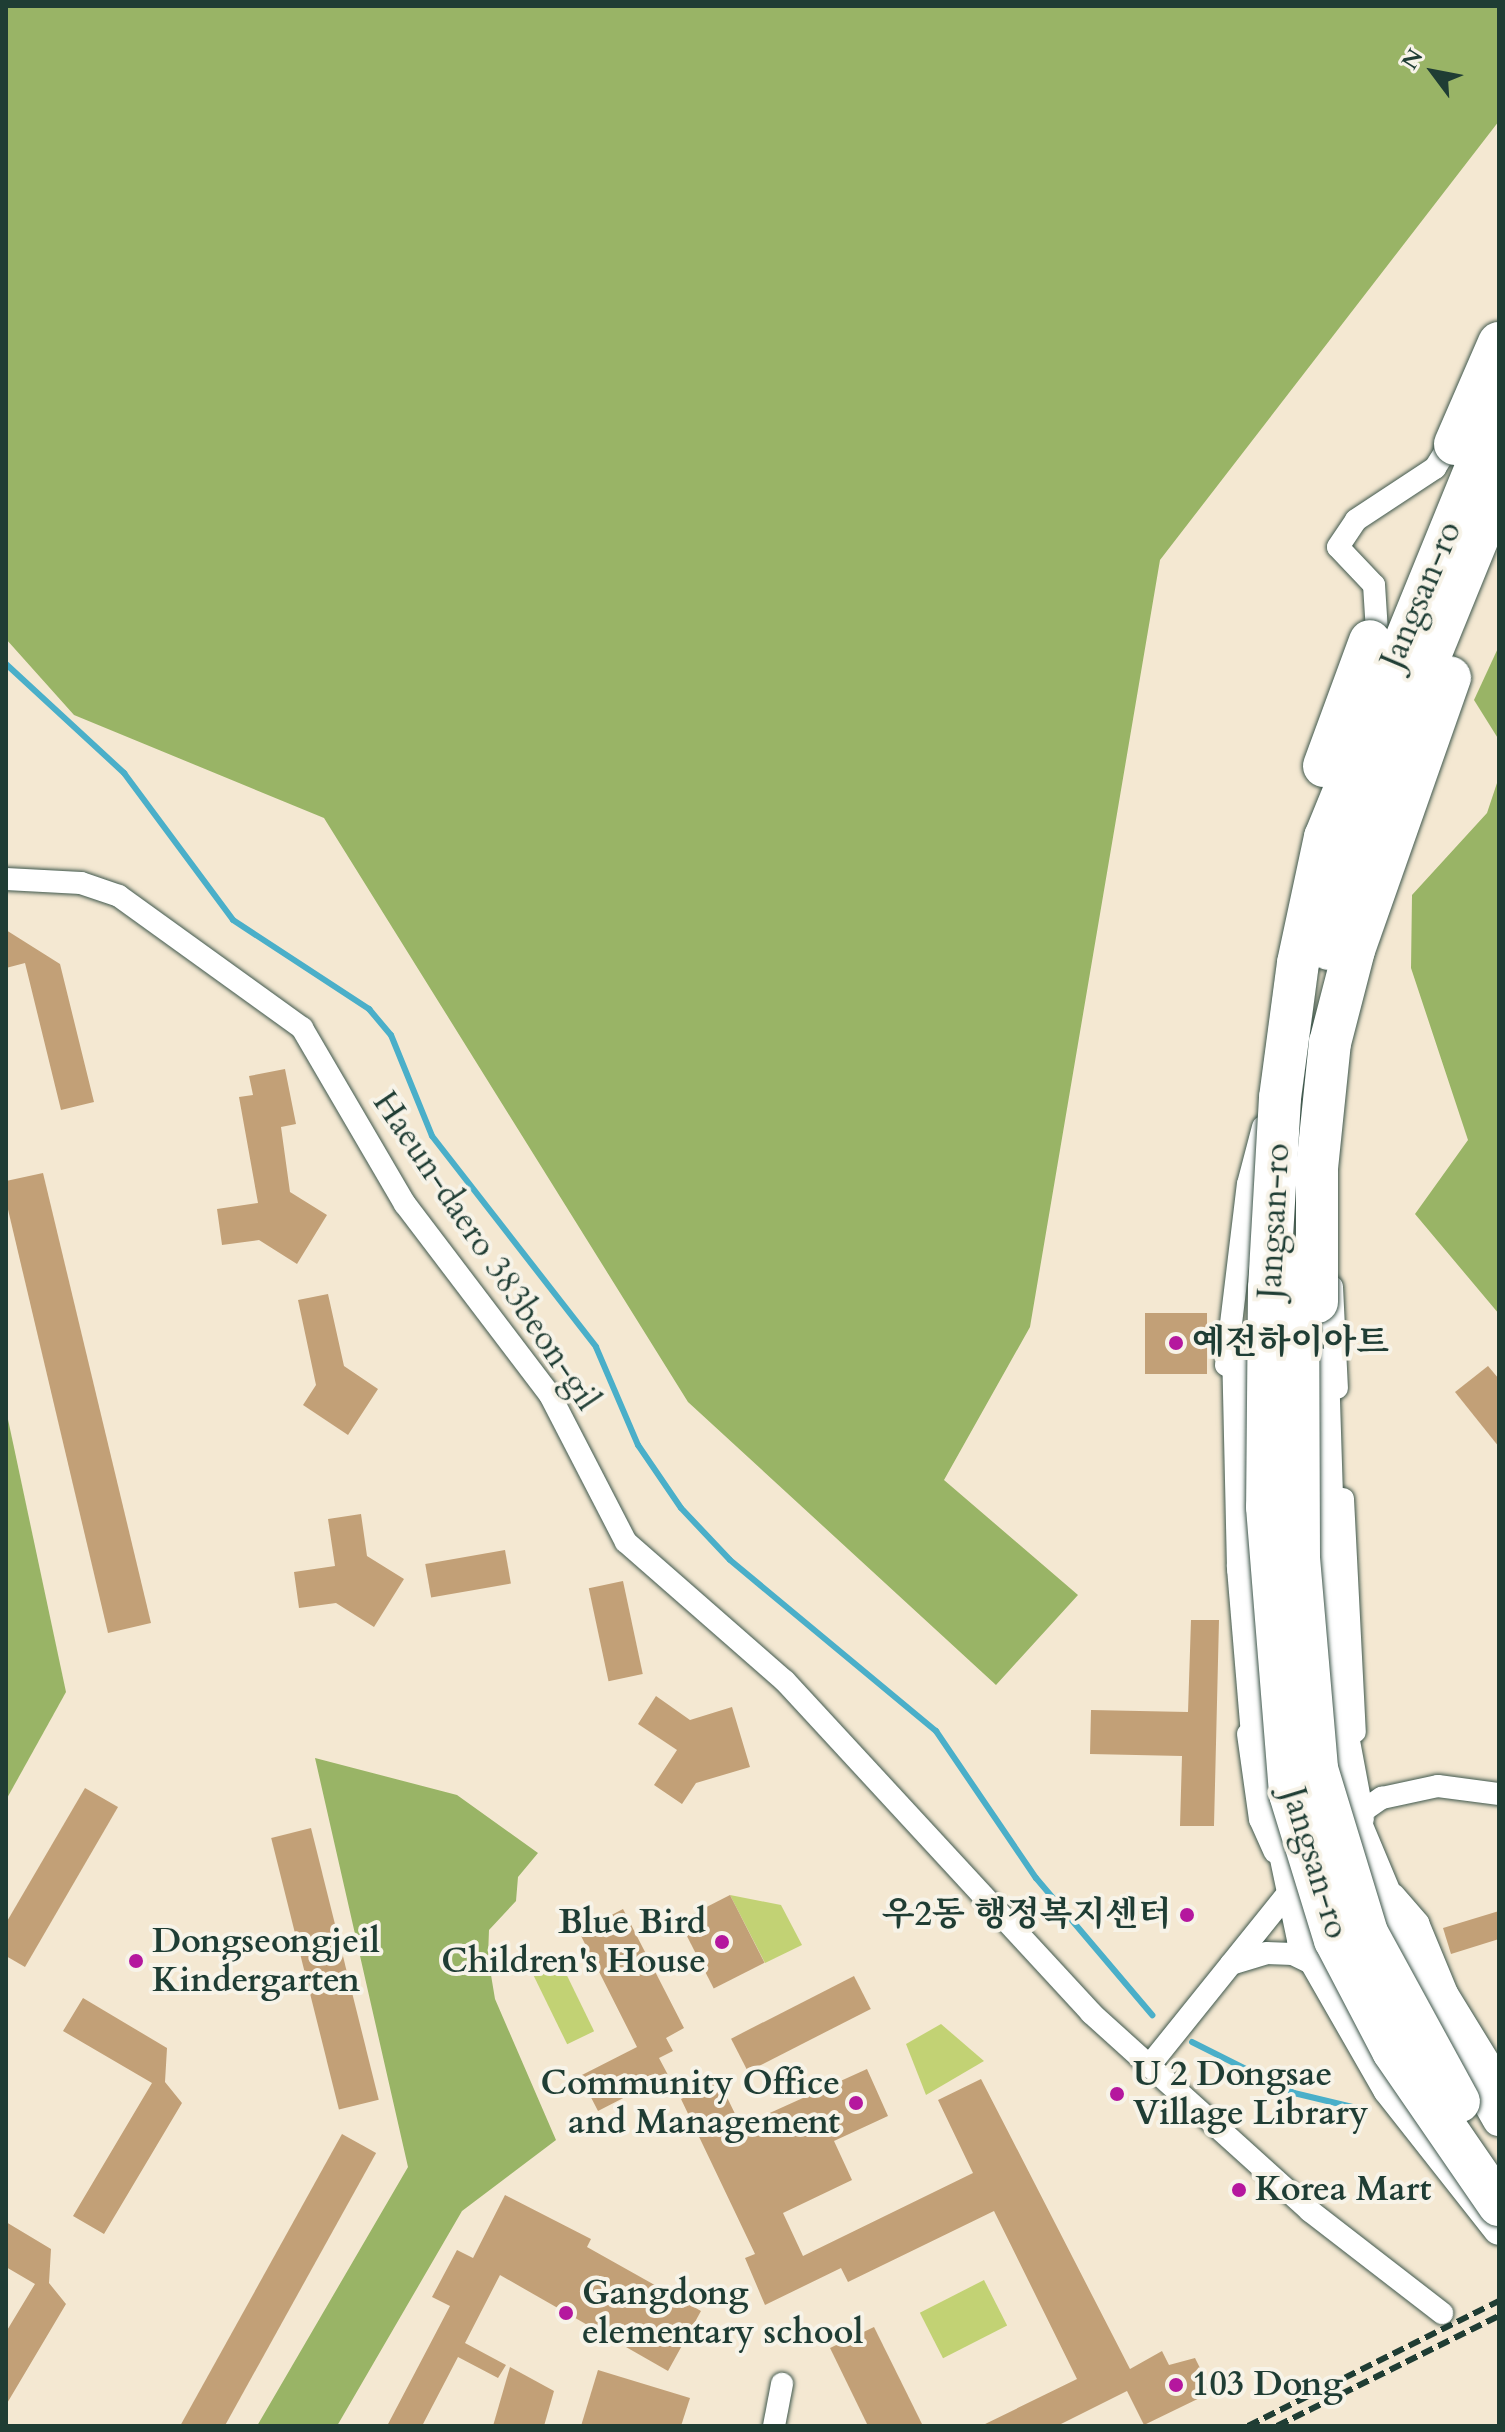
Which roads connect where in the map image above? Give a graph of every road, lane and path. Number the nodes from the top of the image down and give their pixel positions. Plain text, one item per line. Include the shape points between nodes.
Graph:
1 (1499, 343) edge
2 (1499, 365) edge
3 (1499, 411) edge
4 (1499, 487) edge
5 (1499, 520) edge
6 (1499, 554) edge
7 (6, 879) edge
8 (1283, 1048) junction
9 (1318, 1051) junction
10 (1263, 1747) joint
11 (1499, 1794) edge
12 (1353, 1817) junction
13 (1292, 1889) junction
14 (1231, 1964) junction
15 (1320, 1967) junction
16 (1149, 2066) junction
17 (1487, 2077) edge
18 (1499, 2106) edge
19 (1499, 2120) edge
20 (1499, 2163) edge
21 (1496, 2222) edge
22 (1442, 2313) dead end
23 (782, 2384) dead end
24 (774, 2426) edge

1 - 10 highway, bridge via 1343,704 1297,859 1262,1077 1243,1348 1248,1568
2 - 8 street via 1435,468 1356,520 1338,547 1374,585 1378,651 1306,864
3 - 21 highway, Jangsan-ro, bridge via 1373,708 1316,879 1280,1098 1267,1491 1290,1794 1335,1940 1393,2051
4 - 20 highway, Jangsan-ro, bridge via 1391,751 1324,968 1299,1163 1298,1395 1305,1671 1335,1846 1400,2002
5 - 9 street via 1364,877
6 - 12 highway, bridge via 1354,950 1330,1043 1317,1168 1317,1348 1328,1683
7 - 16 street, Haeun-daero 383beon-gil via 81,883 119,896 302,1028 405,1204 550,1395 626,1542 785,1681 1026,1948
8 - 9 street
8 - 13 street via 1248,1184 1226,1344 1234,1636 1260,1819
9 - 12 street via 1357,1762
10 - 13 main road
11 - 12 street via 1438,1786 1382,1798
12 - 13 street
12 - 17 main road via 1427,1994
13 - 14 street
13 - 15 main road via 1303,1939
14 - 15 street via 1266,1953 1293,1954
14 - 16 street
15 - 21 main road via 1413,2125
16 - 22 street, Haeun-daero 383beon-gil via 1310,2211
17 - 18 main road
17 - 19 main road
23 - 24 street

